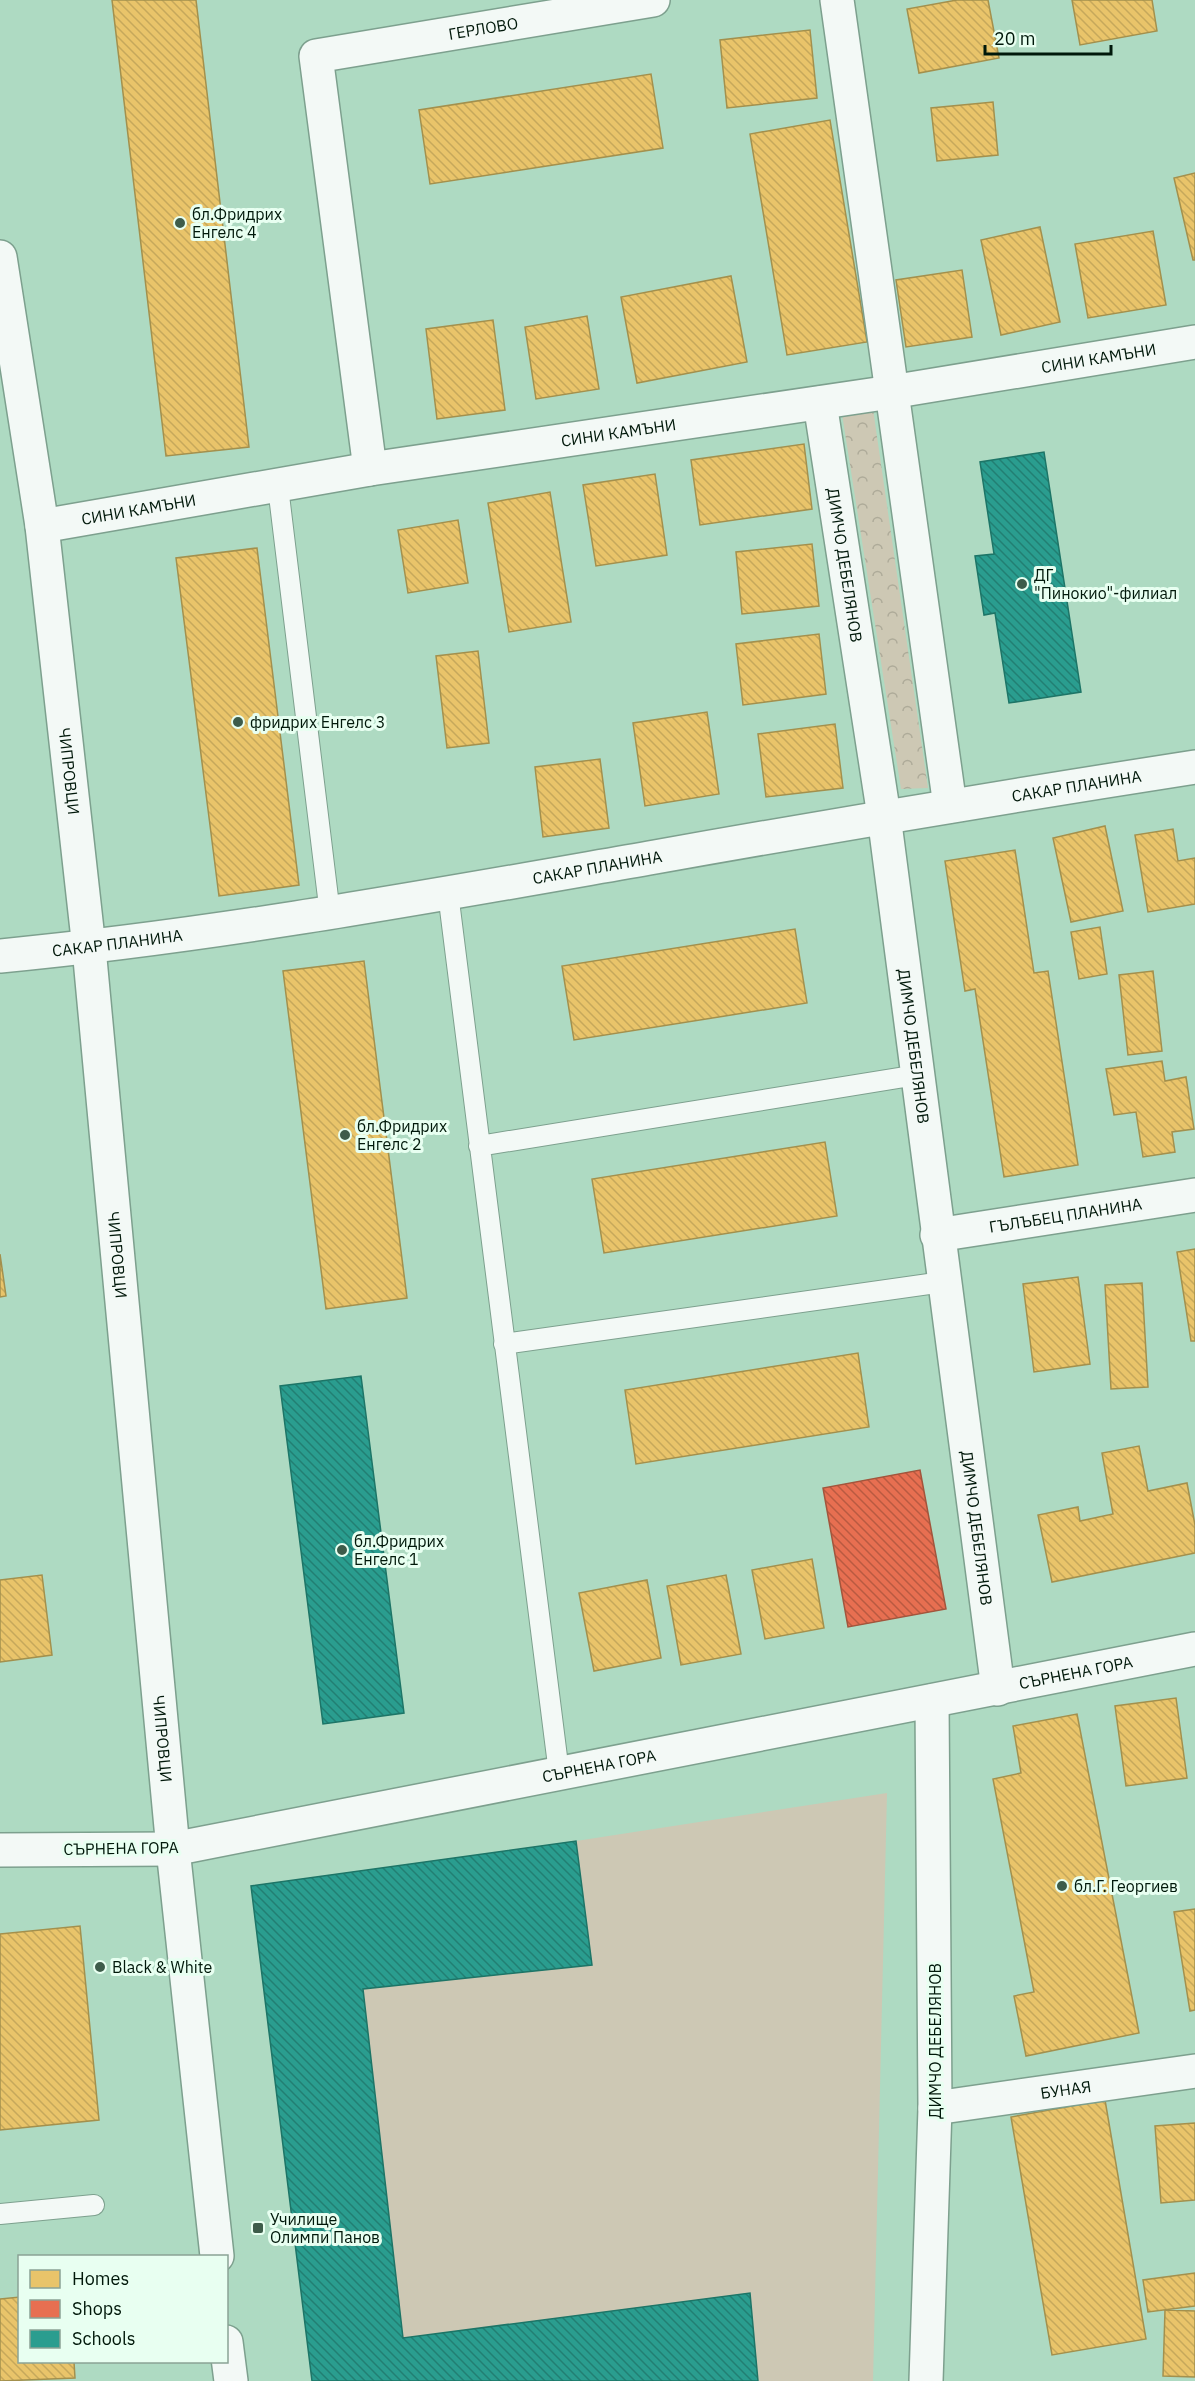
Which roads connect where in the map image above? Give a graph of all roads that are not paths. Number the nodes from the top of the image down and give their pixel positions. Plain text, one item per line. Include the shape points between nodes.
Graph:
1 (653, 0) edge
2 (837, 0) edge
3 (0, 256) edge
4 (1195, 342) edge
5 (891, 392) junction
6 (820, 403) junction
7 (370, 469) junction
8 (278, 487) junction
9 (42, 526) junction
10 (1195, 767) edge
11 (950, 806) junction
12 (884, 816) junction
13 (448, 893) junction
14 (330, 914) junction
15 (89, 948) junction
16 (0, 956) edge
17 (917, 1075) junction
18 (479, 1146) junction
19 (1195, 1195) edge
20 (937, 1235) junction
21 (943, 1282) junction
22 (504, 1344) junction
23 (1195, 1649) edge
24 (998, 1689) junction
25 (932, 1701) junction
26 (559, 1773) junction
27 (173, 1849) junction
28 (0, 1850) edge
29 (1195, 2071) edge
30 (935, 2108) junction
31 (94, 2205) dead end
32 (0, 2214) edge
33 (217, 2255) edge
34 (228, 2358) edge
35 (231, 2381) edge
36 (926, 2381) edge

1 - 7 street, ГЕРЛОВО via 315,56
2 - 5 street
3 - 9 street, ЧИПРОВЦИ
4 - 5 street, СИНИ КАМЪНИ
5 - 6 street, СИНИ КАМЪНИ
5 - 11 street
6 - 7 street, СИНИ КАМЪНИ
6 - 12 street, ДИМЧО ДЕБЕЛЯНОВ
7 - 8 street, СИНИ КАМЪНИ
8 - 9 street, СИНИ КАМЪНИ
8 - 14 lane
9 - 15 street, ЧИПРОВЦИ
10 - 11 street, САКАР ПЛАНИНА
11 - 12 street, САКАР ПЛАНИНА
12 - 13 street, САКАР ПЛАНИНА
12 - 17 street, ДИМЧО ДЕБЕЛЯНОВ
13 - 14 street, САКАР ПЛАНИНА
13 - 18 lane
14 - 15 street, САКАР ПЛАНИНА
15 - 16 street, САКАР ПЛАНИНА
15 - 27 street, ЧИПРОВЦИ
17 - 18 lane
17 - 20 street, ДИМЧО ДЕБЕЛЯНОВ
18 - 22 lane
19 - 20 street, ГЪЛЪБЕЦ ПЛАНИНА
20 - 21 street, ДИМЧО ДЕБЕЛЯНОВ
21 - 22 lane
21 - 24 street, ДИМЧО ДЕБЕЛЯНОВ
22 - 26 lane
23 - 24 street, СЪРНЕНА ГОРА
24 - 25 street, СЪРНЕНА ГОРА
25 - 26 street, СЪРНЕНА ГОРА
25 - 30 street, ДИМЧО ДЕБЕЛЯНОВ
26 - 27 street, СЪРНЕНА ГОРА
27 - 28 street, СЪРНЕНА ГОРА
27 - 33 street, ЧИПРОВЦИ
29 - 30 street, БУНАЯ
30 - 36 street, ДИМЧО ДЕБЕЛЯНОВ
31 - 32 lane
34 - 35 street

